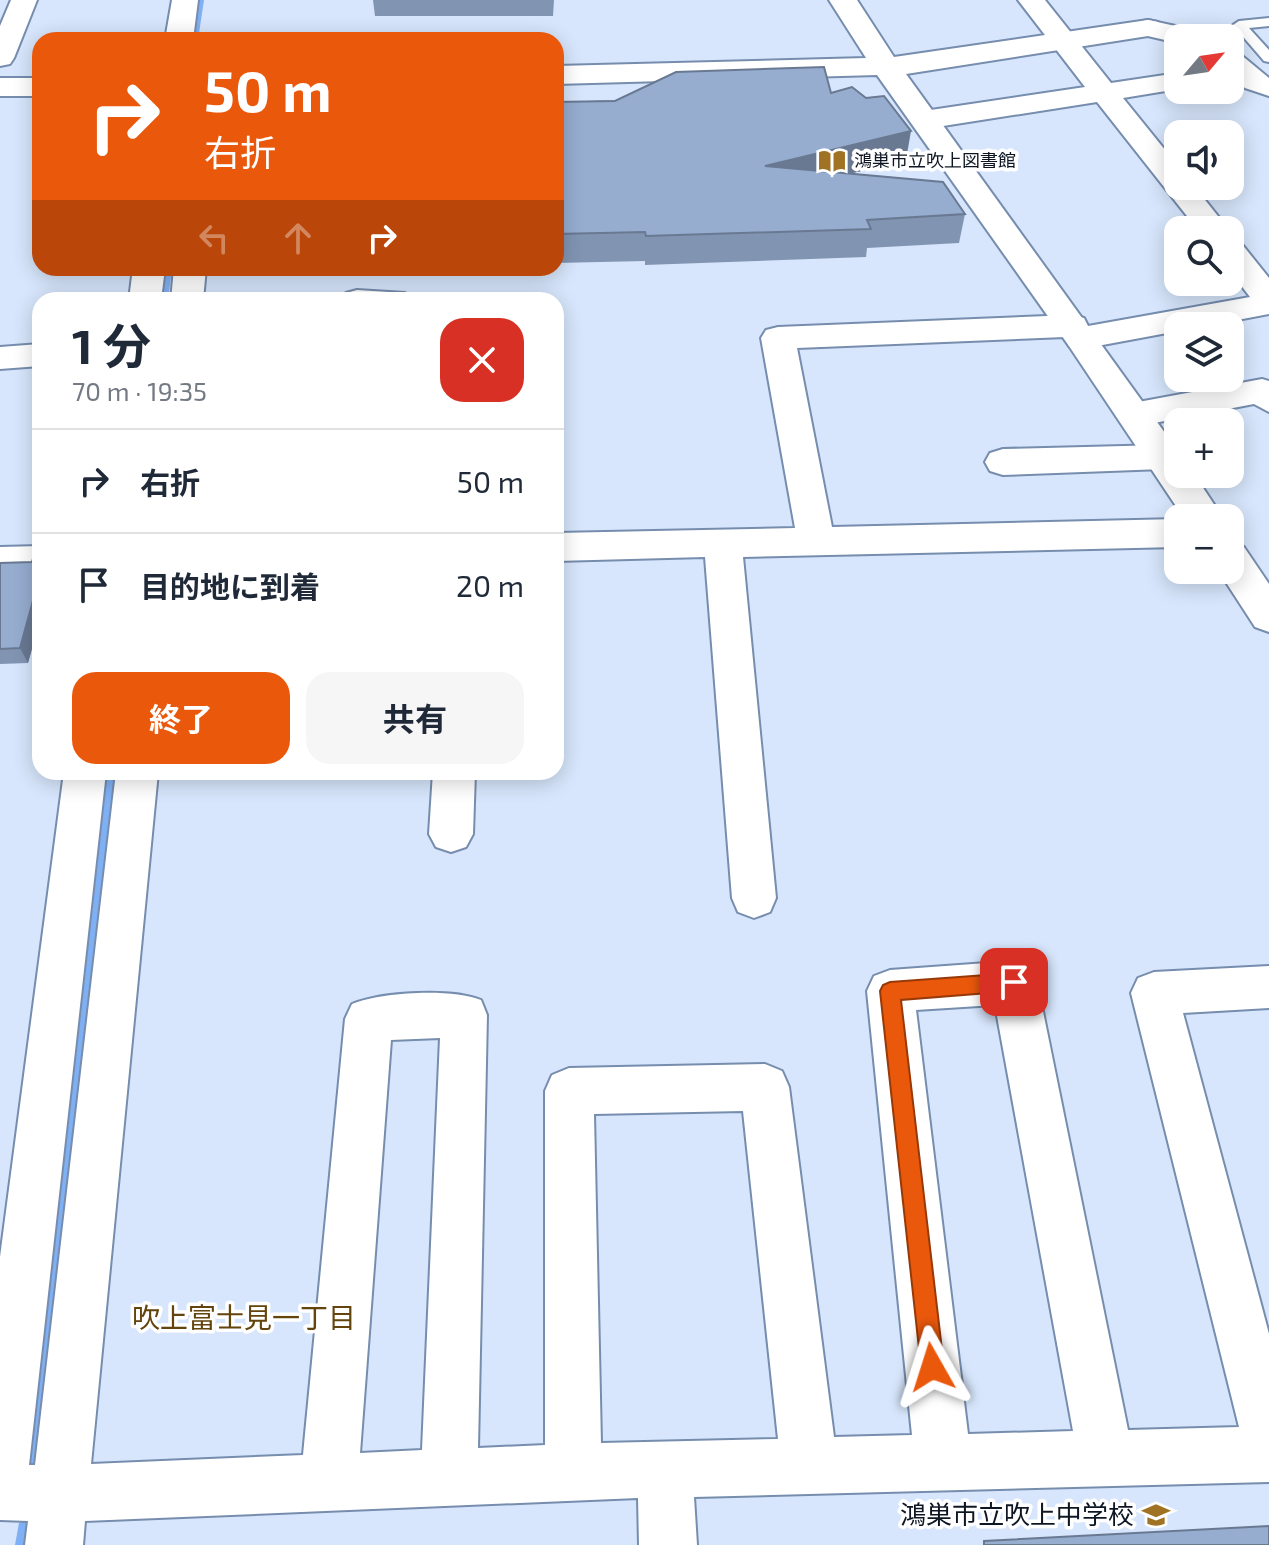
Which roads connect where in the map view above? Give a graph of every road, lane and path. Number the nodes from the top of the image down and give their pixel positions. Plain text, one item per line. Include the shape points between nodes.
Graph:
1 (24, 0) edge
2 (185, 0) edge
3 (843, 0) edge
4 (1031, 0) edge
5 (1157, 20) joint
6 (1269, 22) edge
7 (1165, 24) edge
8 (180, 32) edge
9 (1064, 43) junction
10 (0, 58) edge
11 (1269, 58) edge
12 (886, 67) junction
13 (564, 75) edge
14 (1244, 75) edge
15 (1164, 83) edge
16 (0, 87) edge
17 (32, 87) edge
18 (1269, 88) edge
19 (1103, 92) junction
20 (924, 120) junction
21 (1164, 168) edge
22 (1189, 200) edge
23 (1203, 216) edge
24 (1244, 269) edge
25 (1269, 302) edge
26 (1076, 332) junction
27 (32, 356) edge
28 (0, 358) edge
29 (1269, 400) edge
30 (1133, 415) junction
31 (1163, 457) junction
32 (1003, 462) dead end
33 (1195, 504) edge
34 (1164, 533) edge
35 (816, 541) junction
36 (723, 543) junction
37 (564, 547) edge
38 (32, 560) edge
39 (0, 561) edge
40 (1244, 578) edge
41 (1269, 616) edge
42 (84, 780) edge
43 (136, 780) edge
44 (454, 780) edge
45 (451, 834) dead end
46 (754, 898) dead end
47 (1269, 987) edge
48 (1269, 1437) edge
49 (1269, 1454) edge
50 (1106, 1458) junction
51 (943, 1461) junction
52 (809, 1465) junction
53 (0, 1471) edge
54 (573, 1472) junction
55 (665, 1472) junction
56 (449, 1477) junction
57 (329, 1483) junction
58 (0, 1492) edge
59 (56, 1520) edge
60 (668, 1545) edge

1 - 10 street
2 - 8 street
3 - 12 street
4 - 9 street
5 - 7 street
5 - 9 street
6 - 11 lane via 1239,25
9 - 12 street
9 - 19 street
12 - 13 street
12 - 20 street
14 - 18 street
15 - 19 street
16 - 17 street
19 - 20 street
19 - 21 street
20 - 26 street
22 - 23 street
24 - 25 street
25 - 26 street
26 - 30 street
26 - 35 street via 778,338
27 - 28 street
29 - 30 street via 1262,391
30 - 31 street
31 - 32 street
31 - 33 street
34 - 35 street
35 - 36 street
36 - 37 street
36 - 46 street
38 - 39 street
40 - 41 street
42 - 53 street
43 - 59 street
44 - 45 street
47 - 48 street via 1154,993
49 - 50 street
50 - 51 street
50 - 51 street via 1014,982 890,991
51 - 52 street
52 - 54 street via 765,1087 569,1091
52 - 55 street
54 - 55 street
54 - 56 street
55 - 60 street
56 - 57 street
56 - 57 street via 464,1015 369,1019
57 - 59 street
58 - 59 street

